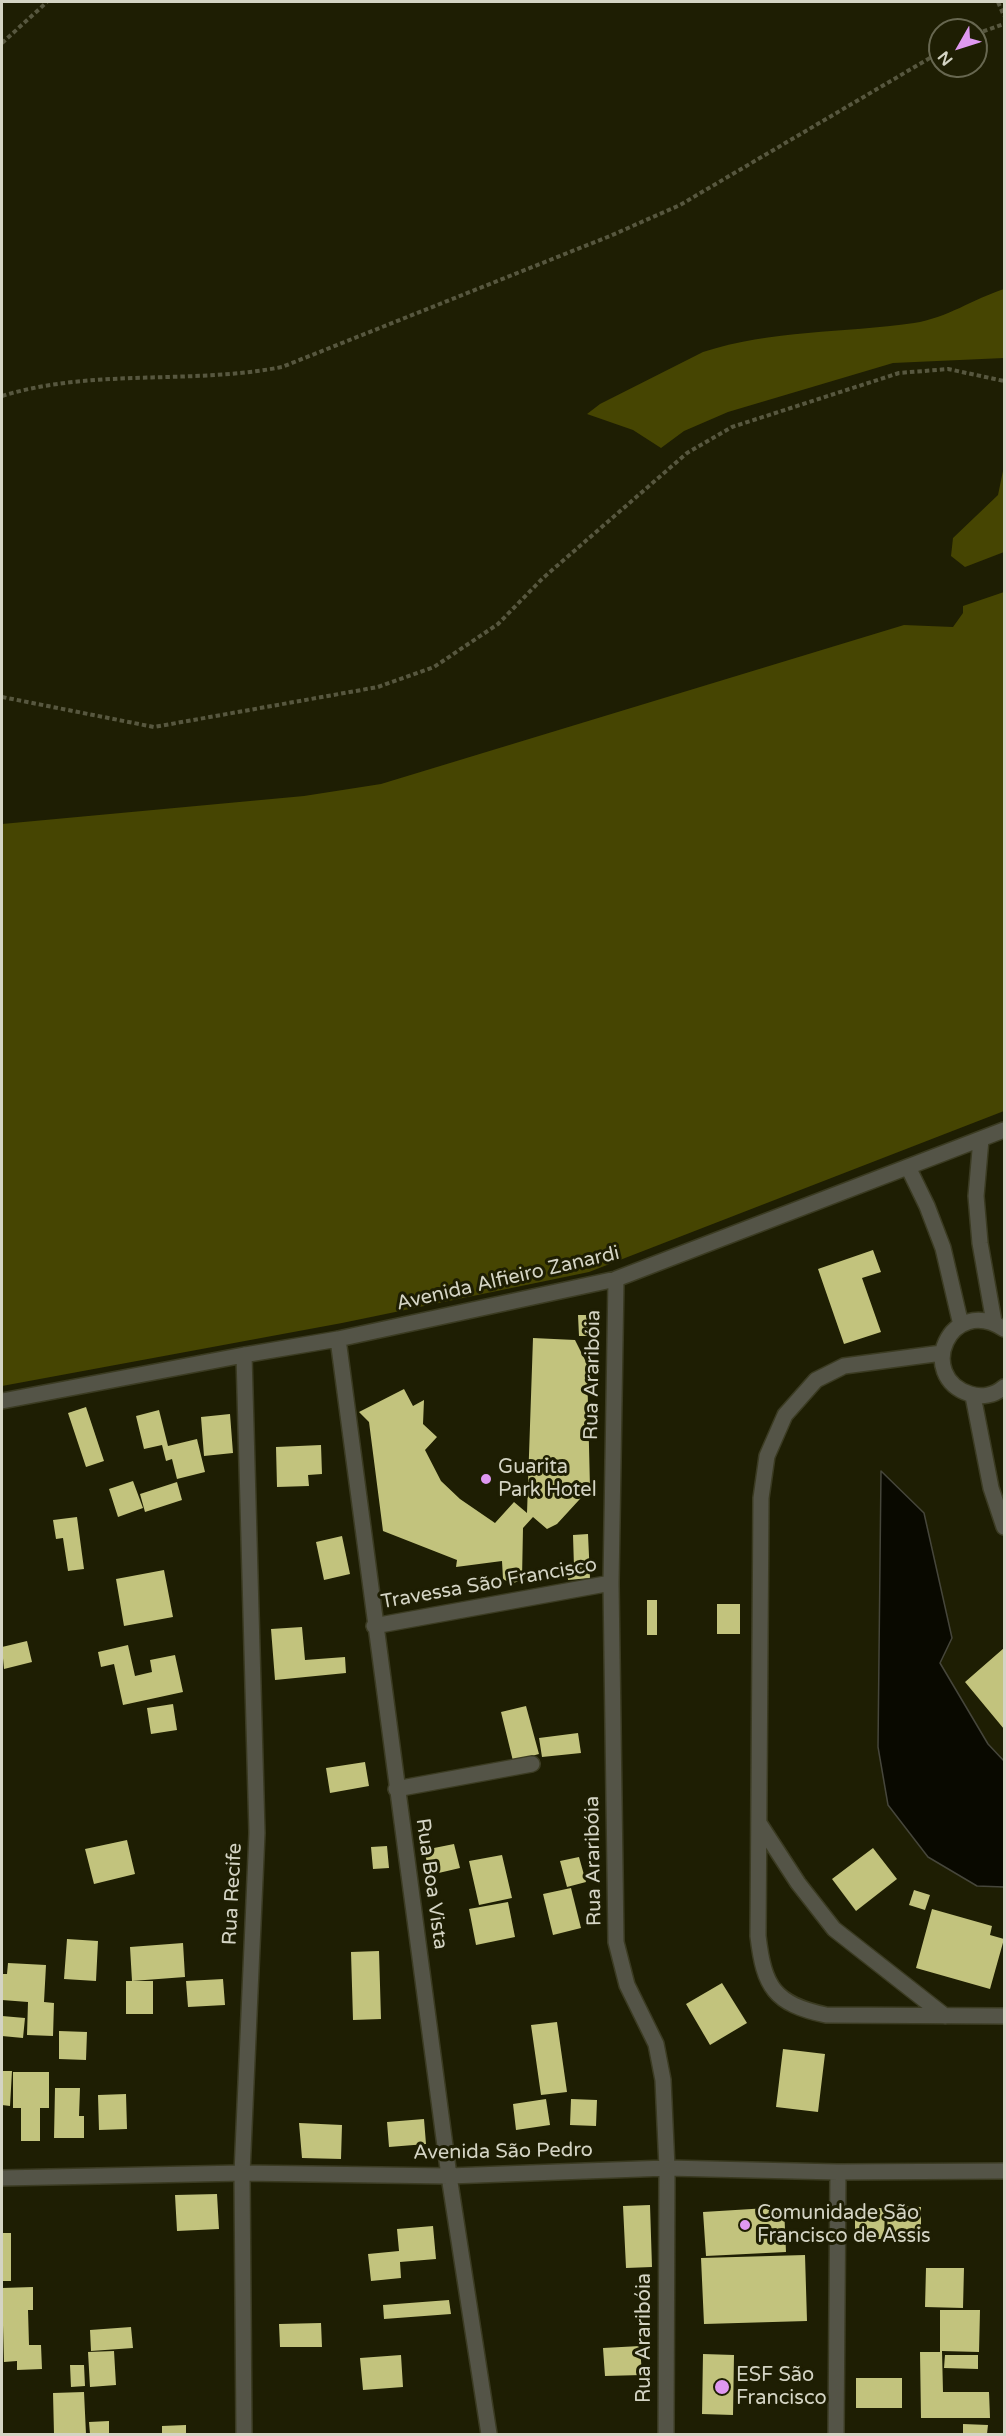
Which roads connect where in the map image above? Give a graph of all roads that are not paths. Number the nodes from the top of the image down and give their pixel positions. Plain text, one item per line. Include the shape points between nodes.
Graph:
1 (1005, 1130) edge
2 (981, 1139) junction
3 (908, 1167) junction
4 (616, 1279) junction
5 (961, 1325) junction
6 (999, 1326) edge
7 (338, 1339) junction
8 (942, 1353) junction
9 (244, 1355) junction
10 (1003, 1393) edge
11 (973, 1396) junction
12 (2, 1401) edge
13 (1005, 1527) edge
14 (610, 1583) junction
15 (374, 1626) junction
16 (532, 1764) dead end
17 (396, 1789) junction
18 (759, 1823) junction
19 (945, 2016) junction
20 (1005, 2016) edge
21 (667, 2168) junction
22 (1005, 2171) edge
23 (838, 2172) junction
24 (242, 2173) junction
25 (449, 2176) junction
26 (2, 2178) edge
27 (243, 2434) edge
28 (489, 2434) edge
29 (666, 2434) edge
30 (836, 2434) edge

1 - 2 street, Avenida Alfieiro Zanardi
2 - 3 street, Avenida Alfieiro Zanardi
2 - 6 street via 976,1196 980,1243
3 - 4 street, Avenida Alfieiro Zanardi
3 - 5 street via 943,1248
4 - 7 street, Avenida Alfieiro Zanardi
4 - 14 street, Rua Araribóia
5 - 6 street via 983,1320
5 - 8 street via 945,1342
7 - 9 street, Avenida Alfieiro Zanardi
7 - 15 street, Rua Boa Vista
8 - 11 street via 942,1365 953,1385
8 - 18 street via 844,1366 816,1380 785,1415 767,1456 761,1498
9 - 12 street, Avenida Alfieiro Zanardi
9 - 24 street, Rua Recife via 257,1833
10 - 11 street
11 - 13 street via 991,1488
14 - 15 street, Travessa São Francisco
14 - 21 street, Rua Araribóia via 616,1942 627,1985 656,2044 663,2080
15 - 17 street, Rua Boa Vista
16 - 17 street
17 - 25 street, Rua Boa Vista
18 - 19 street via 834,1929
18 - 19 street via 758,1936 762,1967 777,1994 799,2009 826,2014
19 - 20 street
21 - 23 street, Avenida São Pedro
21 - 25 street, Avenida São Pedro
21 - 29 street, Rua Araribóia
22 - 23 street, Avenida São Pedro
23 - 30 street
24 - 25 street, Avenida São Pedro
24 - 26 street, Avenida São Pedro
24 - 27 street, Rua Recife
25 - 28 street, Rua Boa Vista

